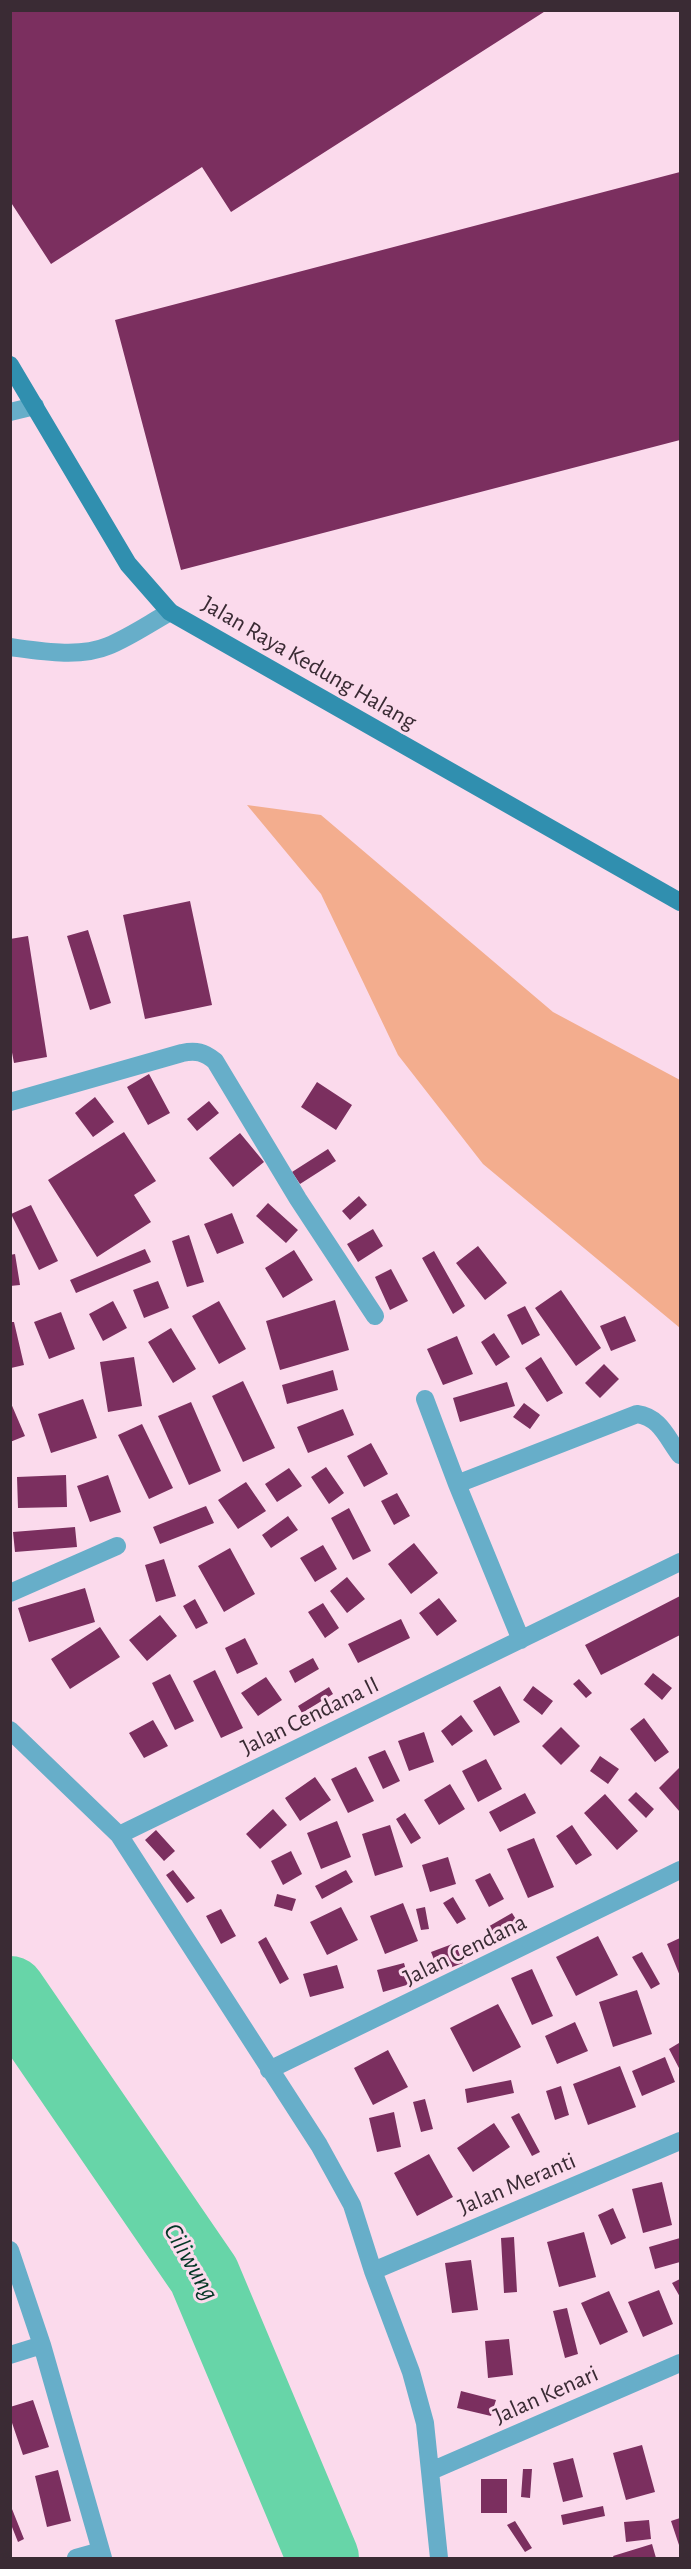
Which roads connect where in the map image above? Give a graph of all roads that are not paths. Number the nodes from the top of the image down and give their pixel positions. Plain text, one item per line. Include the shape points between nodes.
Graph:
1 (10, 365) edge
2 (35, 406) junction
3 (10, 412) edge
4 (170, 612) junction
5 (10, 647) edge
6 (681, 902) edge
7 (10, 1102) edge
8 (375, 1316) dead end
9 (425, 1399) dead end
10 (681, 1455) edge
11 (458, 1484) junction
12 (117, 1546) dead end
13 (681, 1562) edge
14 (10, 1593) edge
15 (521, 1640) junction
16 (10, 1730) edge
17 (119, 1835) junction
18 (681, 1870) edge
19 (269, 2070) junction
20 (681, 2141) edge
21 (10, 2250) edge
22 (373, 2271) junction
23 (42, 2345) junction
24 (10, 2355) edge
25 (681, 2363) edge
26 (431, 2471) junction
27 (102, 2555) edge
28 (76, 2559) edge
29 (439, 2559) edge

1 - 2 main road, Jalan Raya Kedung Halang
2 - 3 street
2 - 4 main road, Jalan Raya Kedung Halang via 128,564
4 - 5 street via 107,646 82,651
4 - 6 main road, Jalan Raya Kedung Halang
7 - 8 street via 182,1053 206,1053 215,1061 298,1199
9 - 11 street
10 - 11 street via 659,1424 650,1416 637,1414
11 - 15 street
12 - 14 street
13 - 15 street, Jalan Cendana II
15 - 17 street, Jalan Cendana II
16 - 17 street
17 - 19 street
18 - 19 street, Jalan Cendana
19 - 22 street via 320,2145 352,2205
20 - 22 street, Jalan Meranti
21 - 23 street
22 - 26 street via 411,2372 425,2423
23 - 24 street
23 - 27 street
25 - 26 street, Jalan Kenari
26 - 29 street
27 - 28 street

